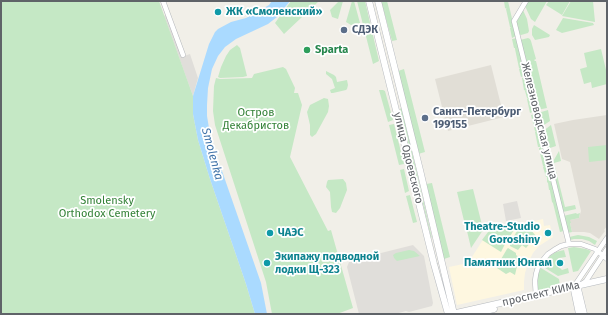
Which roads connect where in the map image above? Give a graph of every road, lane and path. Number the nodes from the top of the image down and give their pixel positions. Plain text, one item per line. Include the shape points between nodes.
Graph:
1 (163, 1) edge
2 (370, 1) edge
3 (378, 1) edge
4 (526, 1) edge
5 (183, 55) dead end
6 (404, 103) junction
7 (395, 106) junction
8 (607, 238) edge
9 (436, 240) junction
10 (428, 241) junction
11 (569, 244) junction
12 (607, 249) edge
13 (598, 251) junction
14 (603, 255) junction
15 (607, 259) edge
16 (607, 279) edge
17 (607, 283) edge
18 (577, 288) junction
19 (536, 296) junction
20 (448, 314) edge
21 (453, 314) edge
22 (472, 314) edge
23 (579, 314) edge
24 (584, 314) edge

1 - 5 street
2 - 7 street, улица Одоевского
3 - 6 street, улица Одоевского
4 - 11 street, Железноводская улица via 514,21
6 - 7 street
6 - 9 street, улица Одоевского
7 - 10 street, улица Одоевского
8 - 13 street
9 - 10 street
9 - 21 street, улица Одоевского
10 - 20 street, улица Одоевского
11 - 13 street via 581,244
11 - 19 street via 548,254 539,266 534,281
12 - 14 street
13 - 14 street
13 - 18 street via 577,282
14 - 15 street
14 - 18 street via 586,280
16 - 18 street, проспект КИМа
17 - 18 street, проспект КИМа
18 - 19 street, проспект КИМа
18 - 22 street, проспект КИМа
18 - 23 street
18 - 24 street
19 - 21 street, проспект КИМа

